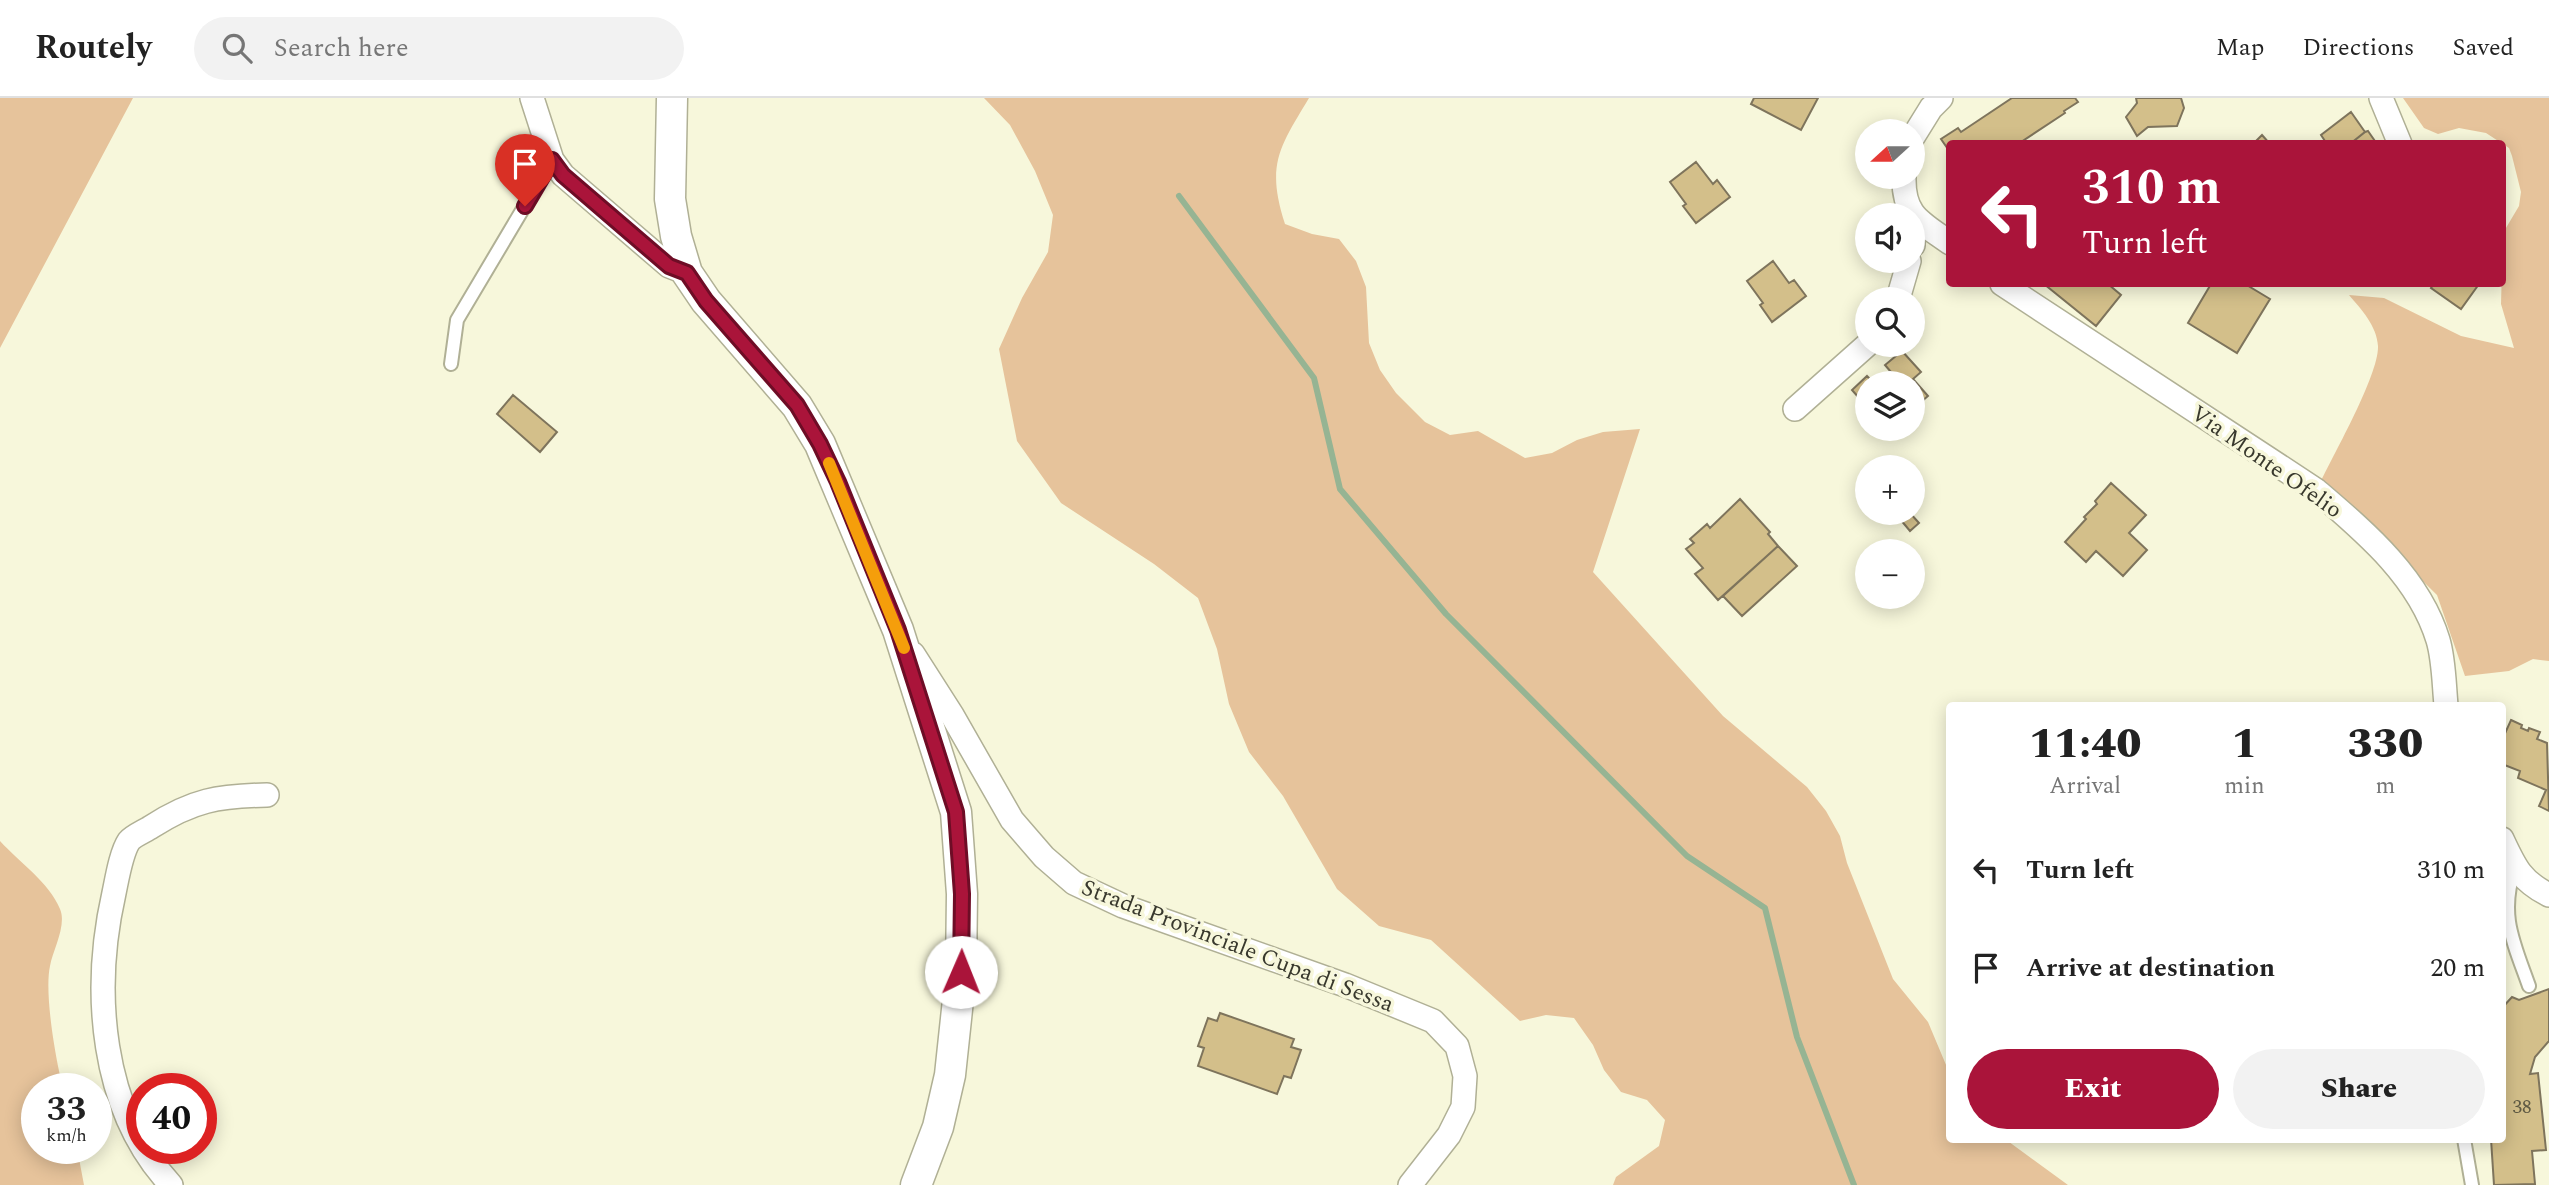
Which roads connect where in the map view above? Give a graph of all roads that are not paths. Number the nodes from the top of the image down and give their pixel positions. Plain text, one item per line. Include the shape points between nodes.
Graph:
1 (532, 98) edge
2 (671, 98) edge
3 (1941, 98) edge
4 (2381, 98) edge
5 (1924, 119) edge
6 (2398, 140) edge
7 (552, 160) junction
8 (1925, 225) edge
9 (1946, 240) edge
10 (687, 273) junction
11 (2007, 287) edge
12 (1855, 356) edge
13 (450, 364) dead end
14 (1795, 409) dead end
15 (898, 630) junction
16 (2446, 702) edge
17 (267, 795) dead end
18 (2509, 872) edge
19 (2549, 895) edge
20 (2529, 986) dead end
21 (2465, 1143) edge
22 (171, 1185) edge
23 (916, 1185) edge
24 (1410, 1185) edge
25 (2472, 1185) edge

1 - 7 street
2 - 10 street via 670,199
3 - 5 street
4 - 6 street
7 - 10 street via 563,175 669,266
7 - 13 lane via 457,320
8 - 9 street
10 - 15 street via 797,405 820,444
11 - 16 street, Via Monte Ofelio via 2316,490 2354,522 2422,600 2439,642
12 - 14 street
15 - 23 street via 956,812 962,894 961,972 950,1075 938,1127
15 - 24 street, Strada Provinciale Cupa di Sessa via 1012,821 1074,883 1123,906 1433,1021 1457,1046 1465,1076 1463,1107 1441,1146
17 - 22 street via 214,798 175,812 129,841 118,871 107,924 102,1000 112,1067 128,1120 144,1152
18 - 19 street
18 - 20 lane via 2508,929
21 - 25 lane

